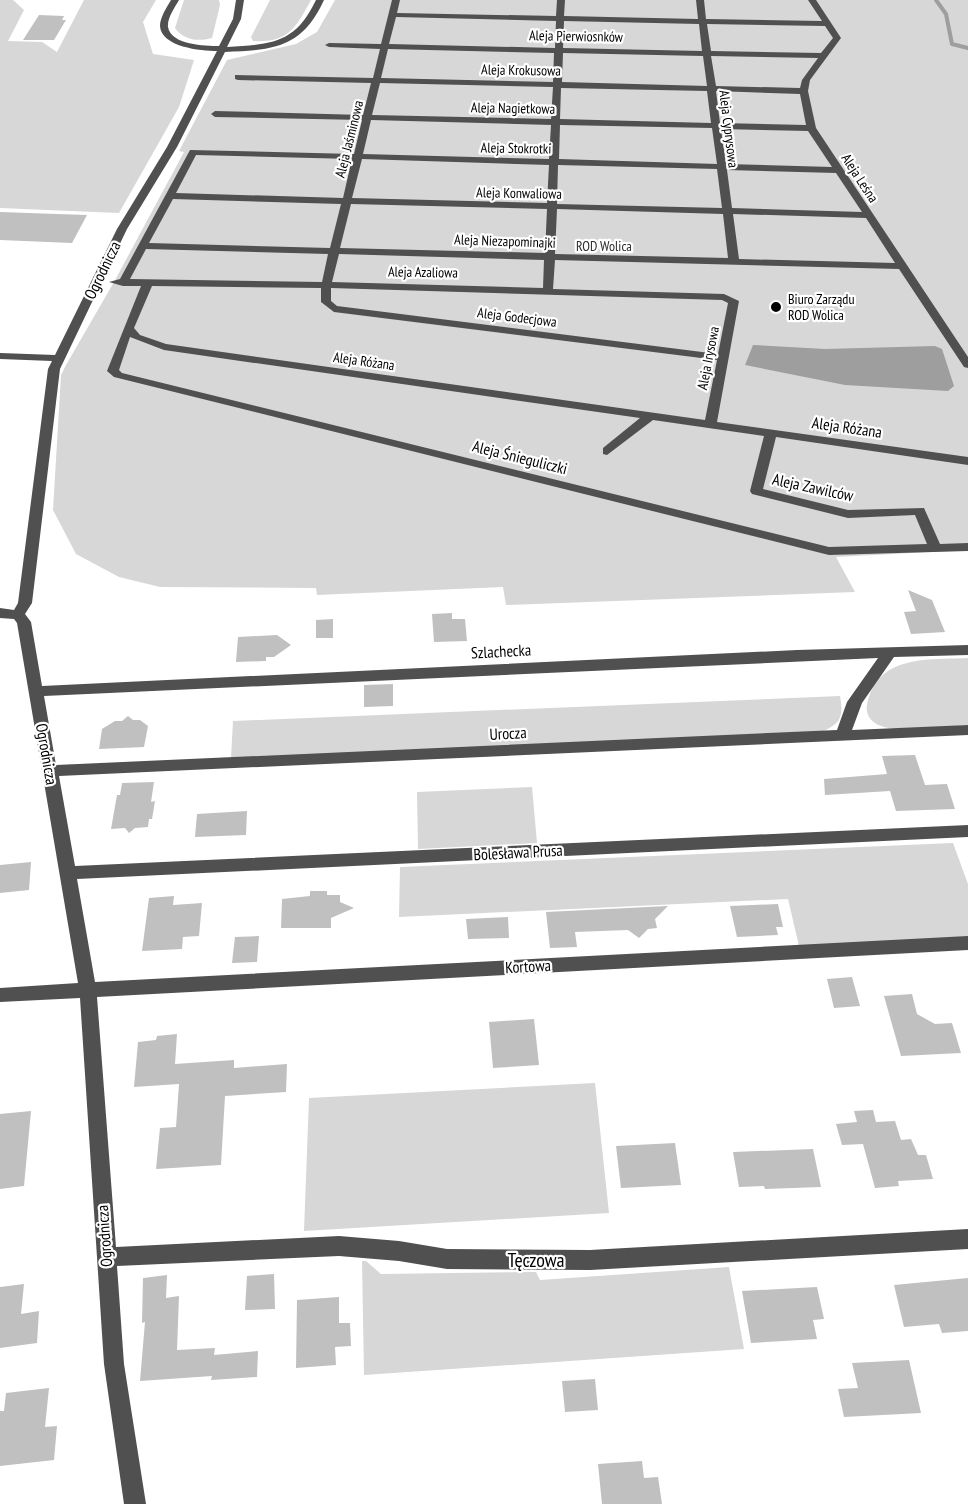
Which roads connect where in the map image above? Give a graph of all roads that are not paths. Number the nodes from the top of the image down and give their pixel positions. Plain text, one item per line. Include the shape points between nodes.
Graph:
1 (175, 0) edge
2 (240, 0) edge
3 (320, 0) edge
4 (396, 0) edge
5 (561, 0) edge
6 (699, 0) edge
7 (812, 0) edge
8 (393, 15) junction
9 (560, 18) junction
10 (701, 21) junction
11 (827, 24) junction
12 (329, 45) dead end
13 (385, 46) junction
14 (222, 48) junction
15 (558, 49) junction
16 (706, 53) junction
17 (822, 56) junction
18 (238, 77) dead end
19 (377, 81) junction
20 (557, 84) junction
21 (710, 88) junction
22 (804, 91) junction
23 (215, 114) dead end
24 (369, 118) junction
25 (556, 122) junction
26 (715, 126) junction
27 (811, 128) junction
28 (358, 158) junction
29 (554, 162) junction
30 (720, 166) junction
31 (839, 170) junction
32 (169, 196) junction
33 (347, 203) junction
34 (552, 207) junction
35 (726, 212) junction
36 (869, 215) junction
37 (142, 246) junction
38 (336, 250) junction
39 (550, 256) junction
40 (734, 262) junction
41 (903, 266) junction
42 (148, 282) junction
43 (326, 285) junction
44 (548, 291) junction
45 (731, 298) joint
46 (128, 328) junction
47 (0, 356) edge
48 (59, 358) junction
49 (724, 358) junction
50 (968, 365) edge
51 (650, 416) junction
52 (710, 424) junction
53 (771, 433) junction
54 (607, 451) dead end
55 (968, 461) edge
56 (968, 547) edge
57 (935, 548) junction
58 (9, 614) edge
59 (968, 650) edge
60 (889, 654) junction
61 (35, 692) junction
62 (968, 729) edge
63 (844, 735) junction
64 (50, 771) junction
65 (968, 831) edge
66 (69, 873) junction
67 (968, 943) edge
68 (88, 989) junction
69 (0, 995) edge
70 (968, 1239) edge
71 (105, 1257) junction
72 (135, 1504) edge

1 - 14 street via 164,24 173,39 189,45
2 - 14 street, Ogrodnicza via 237,19
3 - 14 street via 305,28 292,38 261,48
4 - 8 street, Aleja Jaśminowa
5 - 9 street
6 - 10 street, Aleja Cyprysowa
7 - 11 street
8 - 9 street
8 - 13 street, Aleja Jaśminowa
9 - 10 street
9 - 15 street
10 - 11 street
10 - 16 street, Aleja Cyprysowa
11 - 17 street via 837,38
12 - 13 street, Aleja Pierwiosnków
13 - 15 street, Aleja Pierwiosnków
13 - 19 street, Aleja Jaśminowa
14 - 48 street, Ogrodnicza via 172,147 122,229
15 - 16 street, Aleja Pierwiosnków
15 - 20 street
16 - 17 street, Aleja Pierwiosnków
16 - 21 street, Aleja Cyprysowa
17 - 22 street via 810,70
18 - 19 street, Aleja Krokusowa
19 - 20 street, Aleja Krokusowa
19 - 24 street, Aleja Jaśminowa
20 - 21 street, Aleja Krokusowa
20 - 25 street
21 - 22 street, Aleja Krokusowa
21 - 26 street, Aleja Cyprysowa
22 - 27 street, Aleja Leśna
23 - 24 street, Aleja Nagietkowa
24 - 25 street, Aleja Nagietkowa
24 - 28 street, Aleja Jaśminowa
25 - 26 street, Aleja Nagietkowa
25 - 29 street
26 - 27 street, Aleja Nagietkowa
26 - 30 street, Aleja Cyprysowa
27 - 31 street, Aleja Leśna
28 - 29 street, Aleja Stokrotki
28 - 32 street, Aleja Stokrotki via 192,152
28 - 33 street, Aleja Jaśminowa
29 - 30 street, Aleja Stokrotki
29 - 34 street
30 - 31 street, Aleja Stokrotki
30 - 35 street, Aleja Cyprysowa
31 - 36 street, Aleja Leśna
32 - 33 street, Aleja Konwaliowa
32 - 37 street
33 - 34 street, Aleja Konwaliowa
33 - 38 street, Aleja Jaśminowa
34 - 35 street, Aleja Konwaliowa
34 - 39 street
35 - 36 street, Aleja Konwaliowa
35 - 40 street, Aleja Cyprysowa
36 - 41 street, Aleja Leśna
37 - 38 street, Aleja Niezapominajki
37 - 42 street, Aleja Azaliowa via 118,282
38 - 39 street, Aleja Niezapominajki
38 - 43 street, Aleja Jaśminowa
39 - 40 street, Aleja Niezapominajki
39 - 44 street
40 - 41 street, Aleja Niezapominajki
41 - 50 street, Aleja Leśna
42 - 43 street, Aleja Azaliowa
42 - 46 street
43 - 44 street, Aleja Azaliowa
43 - 49 street, Aleja Godecjowa via 326,302 334,309
44 - 45 street, Aleja Azaliowa
45 - 49 street, Aleja Irysowa via 734,301
46 - 51 street, Aleja Różana via 149,342 192,352
46 - 57 street, Aleja Śnieguliczki via 113,370 118,375 829,551
47 - 48 street
48 - 58 street, Ogrodnicza via 54,369 24,603
49 - 52 street, Aleja Irysowa
51 - 52 street, Aleja Różana
51 - 54 street
52 - 53 street, Aleja Różana
53 - 55 street, Aleja Różana
53 - 57 street, Aleja Zawilców via 756,491 848,514 920,512
56 - 57 street, Aleja Śnieguliczki
58 - 61 street, Ogrodnicza via 24,622
59 - 60 street, Szlachecka
60 - 61 street, Szlachecka via 797,655
60 - 63 street via 852,706
61 - 64 street, Ogrodnicza
62 - 63 street, Urocza
63 - 64 street, Urocza
64 - 66 street, Ogrodnicza
65 - 66 street, Bolesława Prusa
66 - 68 street, Ogrodnicza
67 - 68 street, Kortowa
68 - 69 street, Kortowa
68 - 71 street, Ogrodnicza
70 - 71 street, Tęczowa via 590,1260 447,1259 339,1246
71 - 72 street, Ogrodnicza via 114,1364

